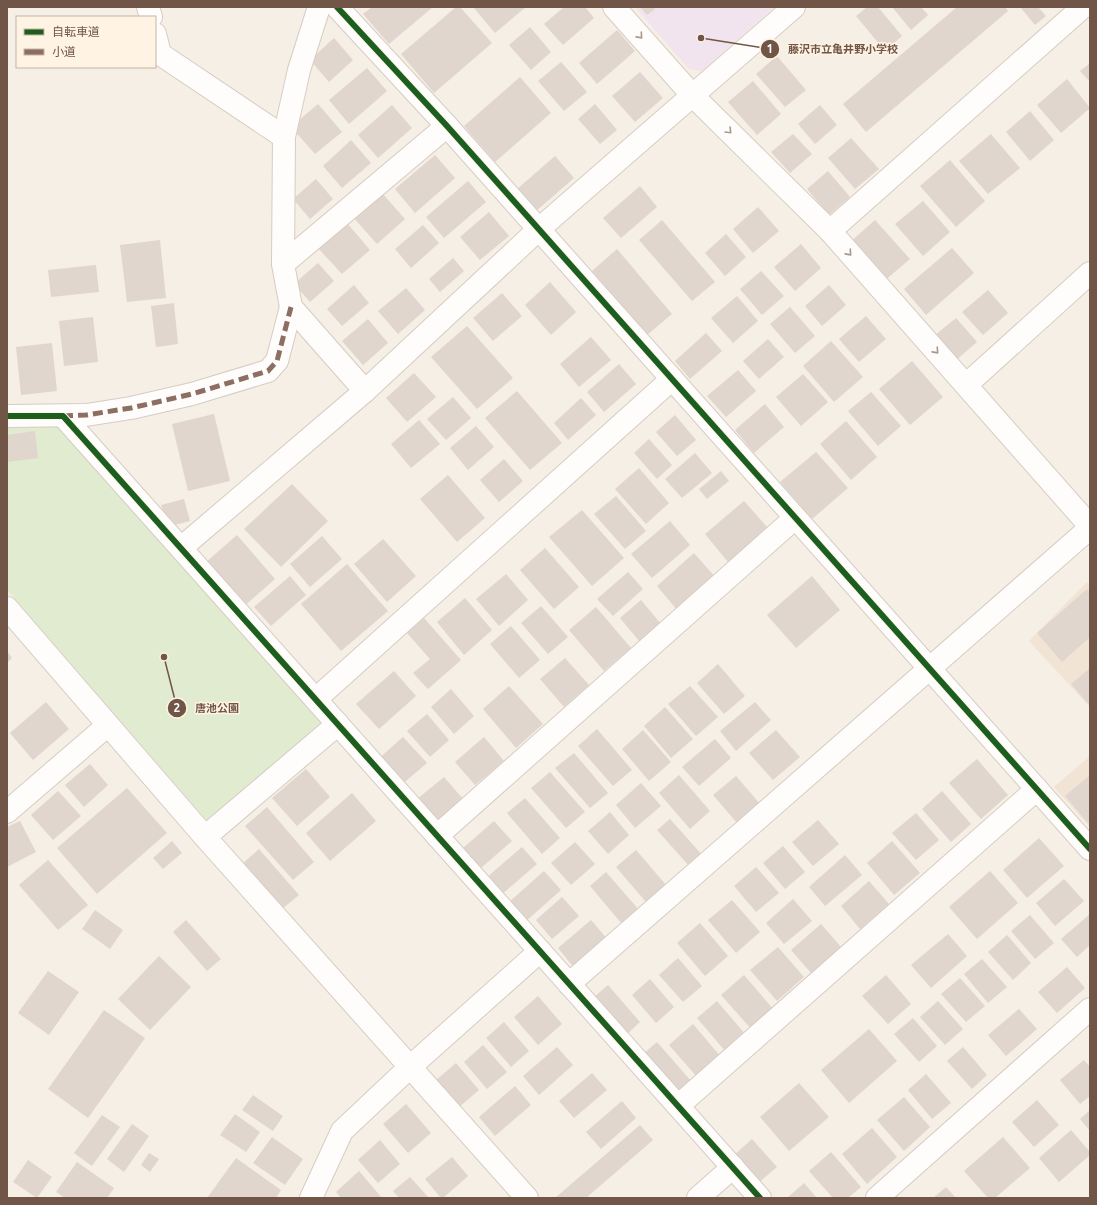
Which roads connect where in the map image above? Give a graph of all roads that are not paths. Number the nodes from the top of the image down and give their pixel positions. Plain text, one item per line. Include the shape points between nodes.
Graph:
1 (319, 7) edge
2 (337, 7) edge
3 (614, 7) edge
4 (794, 7) edge
5 (1083, 7) edge
6 (156, 38) edge
7 (693, 96) junction
8 (447, 126) junction
9 (284, 137) junction
10 (539, 229) junction
11 (830, 231) junction
12 (283, 264) junction
13 (1090, 273) edge
14 (291, 307) junction
15 (672, 379) junction
16 (966, 385) junction
17 (365, 391) junction
18 (7, 416) edge
19 (63, 416) junction
20 (795, 518) junction
21 (1090, 527) edge
22 (181, 548) junction
23 (7, 608) edge
24 (930, 668) junction
25 (316, 700) junction
26 (338, 724) junction
27 (108, 725) junction
28 (1037, 789) junction
29 (7, 812) edge
30 (437, 836) junction
31 (206, 837) junction
32 (1090, 849) edge
33 (540, 951) junction
34 (569, 984) junction
35 (1090, 1009) edge
36 (410, 1067) junction
37 (678, 1106) junction
38 (733, 1167) junction
39 (311, 1198) edge
40 (527, 1198) edge
41 (698, 1198) edge
42 (760, 1198) edge
43 (877, 1198) edge

1 - 9 street via 299,70
2 - 8 street
3 -> 7 street
4 - 7 street
5 - 11 street
6 - 9 street via 160,54
7 - 10 street
7 -> 11 street
8 - 10 street
8 - 12 street
9 - 12 street
10 - 15 street
10 - 17 street
11 -> 16 street
12 - 14 street
13 - 16 street
14 - 17 street
14 - 19 street via 277,361 268,371 192,394 131,408
15 - 20 street
15 - 25 street
16 - 21 street
17 - 22 street
18 - 19 street
19 - 22 street
20 - 24 street
20 - 30 street
21 - 24 street
22 - 25 street
23 - 27 street
24 - 28 street
24 - 34 street
25 - 26 street
26 - 30 street
26 - 31 street
27 - 29 street
27 - 31 street
28 - 32 street
28 - 37 street
30 - 33 street
31 - 36 street
33 - 34 street
33 - 36 street
34 - 37 street
35 - 43 street
36 - 39 street via 342,1131
36 - 40 street
37 - 38 street
38 - 41 street
38 - 42 street

